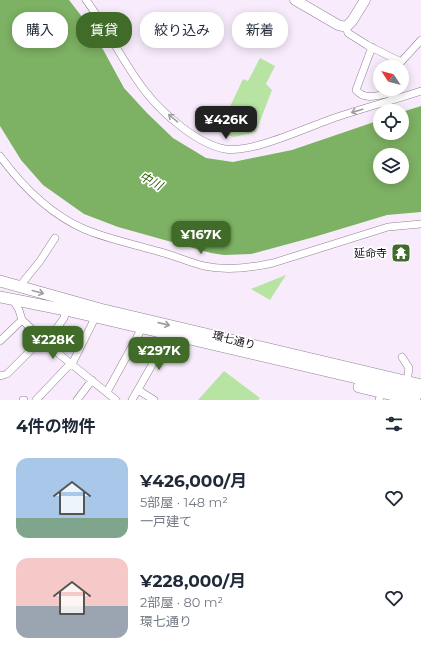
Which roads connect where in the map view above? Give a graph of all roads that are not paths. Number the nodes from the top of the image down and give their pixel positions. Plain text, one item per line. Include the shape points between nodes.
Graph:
1 (86, 0) edge
2 (295, 0) edge
3 (365, 0) edge
4 (346, 27) junction
5 (421, 40) edge
6 (372, 47) junction
7 (421, 90) edge
8 (393, 100) junction
9 (0, 156) edge
10 (421, 224) edge
11 (55, 238) dead end
12 (0, 282) edge
13 (19, 287) junction
14 (0, 297) edge
15 (13, 300) junction
16 (66, 310) junction
17 (95, 318) junction
18 (22, 320) junction
19 (142, 328) junction
20 (167, 334) junction
21 (45, 340) junction
22 (0, 341) edge
23 (218, 341) junction
24 (285, 357) junction
25 (402, 357) dead end
26 (72, 364) junction
27 (408, 375) junction
28 (0, 376) edge
29 (421, 378) edge
30 (92, 380) junction
31 (421, 385) edge
32 (138, 390) junction
33 (107, 392) junction
34 (421, 394) edge
35 (381, 396) edge
36 (36, 400) edge
37 (77, 400) edge
38 (116, 400) edge
39 (132, 400) edge
40 (154, 400) edge
41 (415, 400) edge

8 -> 1 street via 246,148 232,150 215,147 181,126 151,98
2 - 4 main road via 338,26
3 - 4 main road
4 - 6 street via 348,33
5 - 6 street via 401,62
6 - 8 street via 356,90 369,97 391,93
7 - 8 street
9 - 10 street via 34,196 83,229 215,268 243,269 273,263 388,228
11 - 13 street
12 - 13 main road, 環七通り
13 -> 23 main road, 環七通り
14 - 15 main road, 環七通り
15 - 16 main road, 環七通り
15 - 18 street
16 - 17 main road, 環七通り
16 - 21 street via 64,318
17 - 19 main road, 環七通り
17 - 26 street
18 - 21 street
18 - 22 street
19 - 20 main road, 環七通り
19 - 33 street
20 - 23 main road, 環七通り
20 - 32 street
21 - 26 street
21 - 28 street via 7,374
23 - 24 main road, 環七通り
23 - 27 main road via 251,338
23 - 35 main road via 234,354
24 - 31 main road, 環七通り
24 - 34 main road, 環七通り
25 - 27 street via 409,368
26 - 30 street
26 - 36 street
27 - 29 main road
30 - 33 street
30 - 37 street
32 - 39 street
32 - 40 street
33 - 38 street
35 - 41 main road

